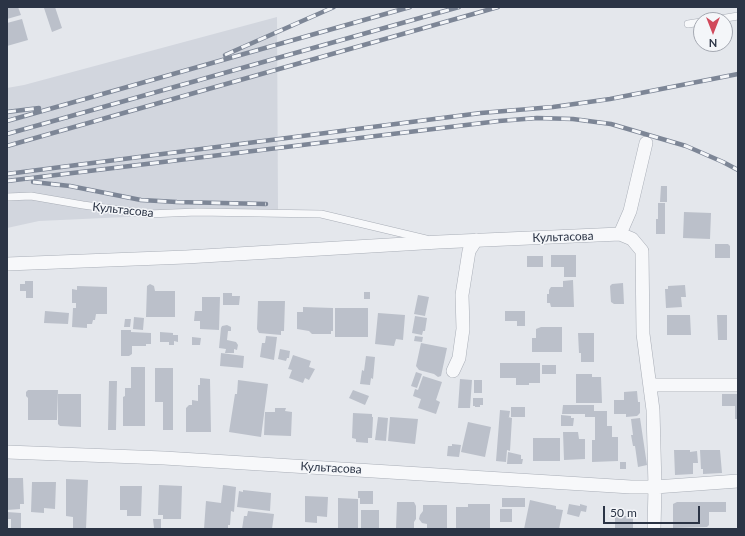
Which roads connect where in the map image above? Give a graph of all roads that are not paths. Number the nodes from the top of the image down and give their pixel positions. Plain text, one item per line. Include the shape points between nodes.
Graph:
1 (693, 23) edge
2 (688, 24) dead end
3 (646, 143) dead end
4 (7, 197) edge
5 (620, 234) junction
6 (476, 240) junction
7 (440, 242) junction
8 (7, 264) edge
9 (452, 371) dead end
10 (738, 385) edge
11 (650, 386) junction
12 (7, 452) edge
13 (738, 481) edge
14 (655, 487) junction
15 (654, 529) edge

1 - 2 lane
3 - 5 street via 630,211
4 - 7 lane, Культасова via 31,196 148,214 321,214
5 - 6 street, Культасова
5 - 11 street via 632,239 642,251 643,334
6 - 7 street, Культасова
6 - 9 street via 469,251 462,295 463,329 459,358
7 - 8 street via 186,257
10 - 11 street
11 - 14 street
12 - 14 street, Культасова via 172,458
13 - 14 street, Культасова
14 - 15 street

